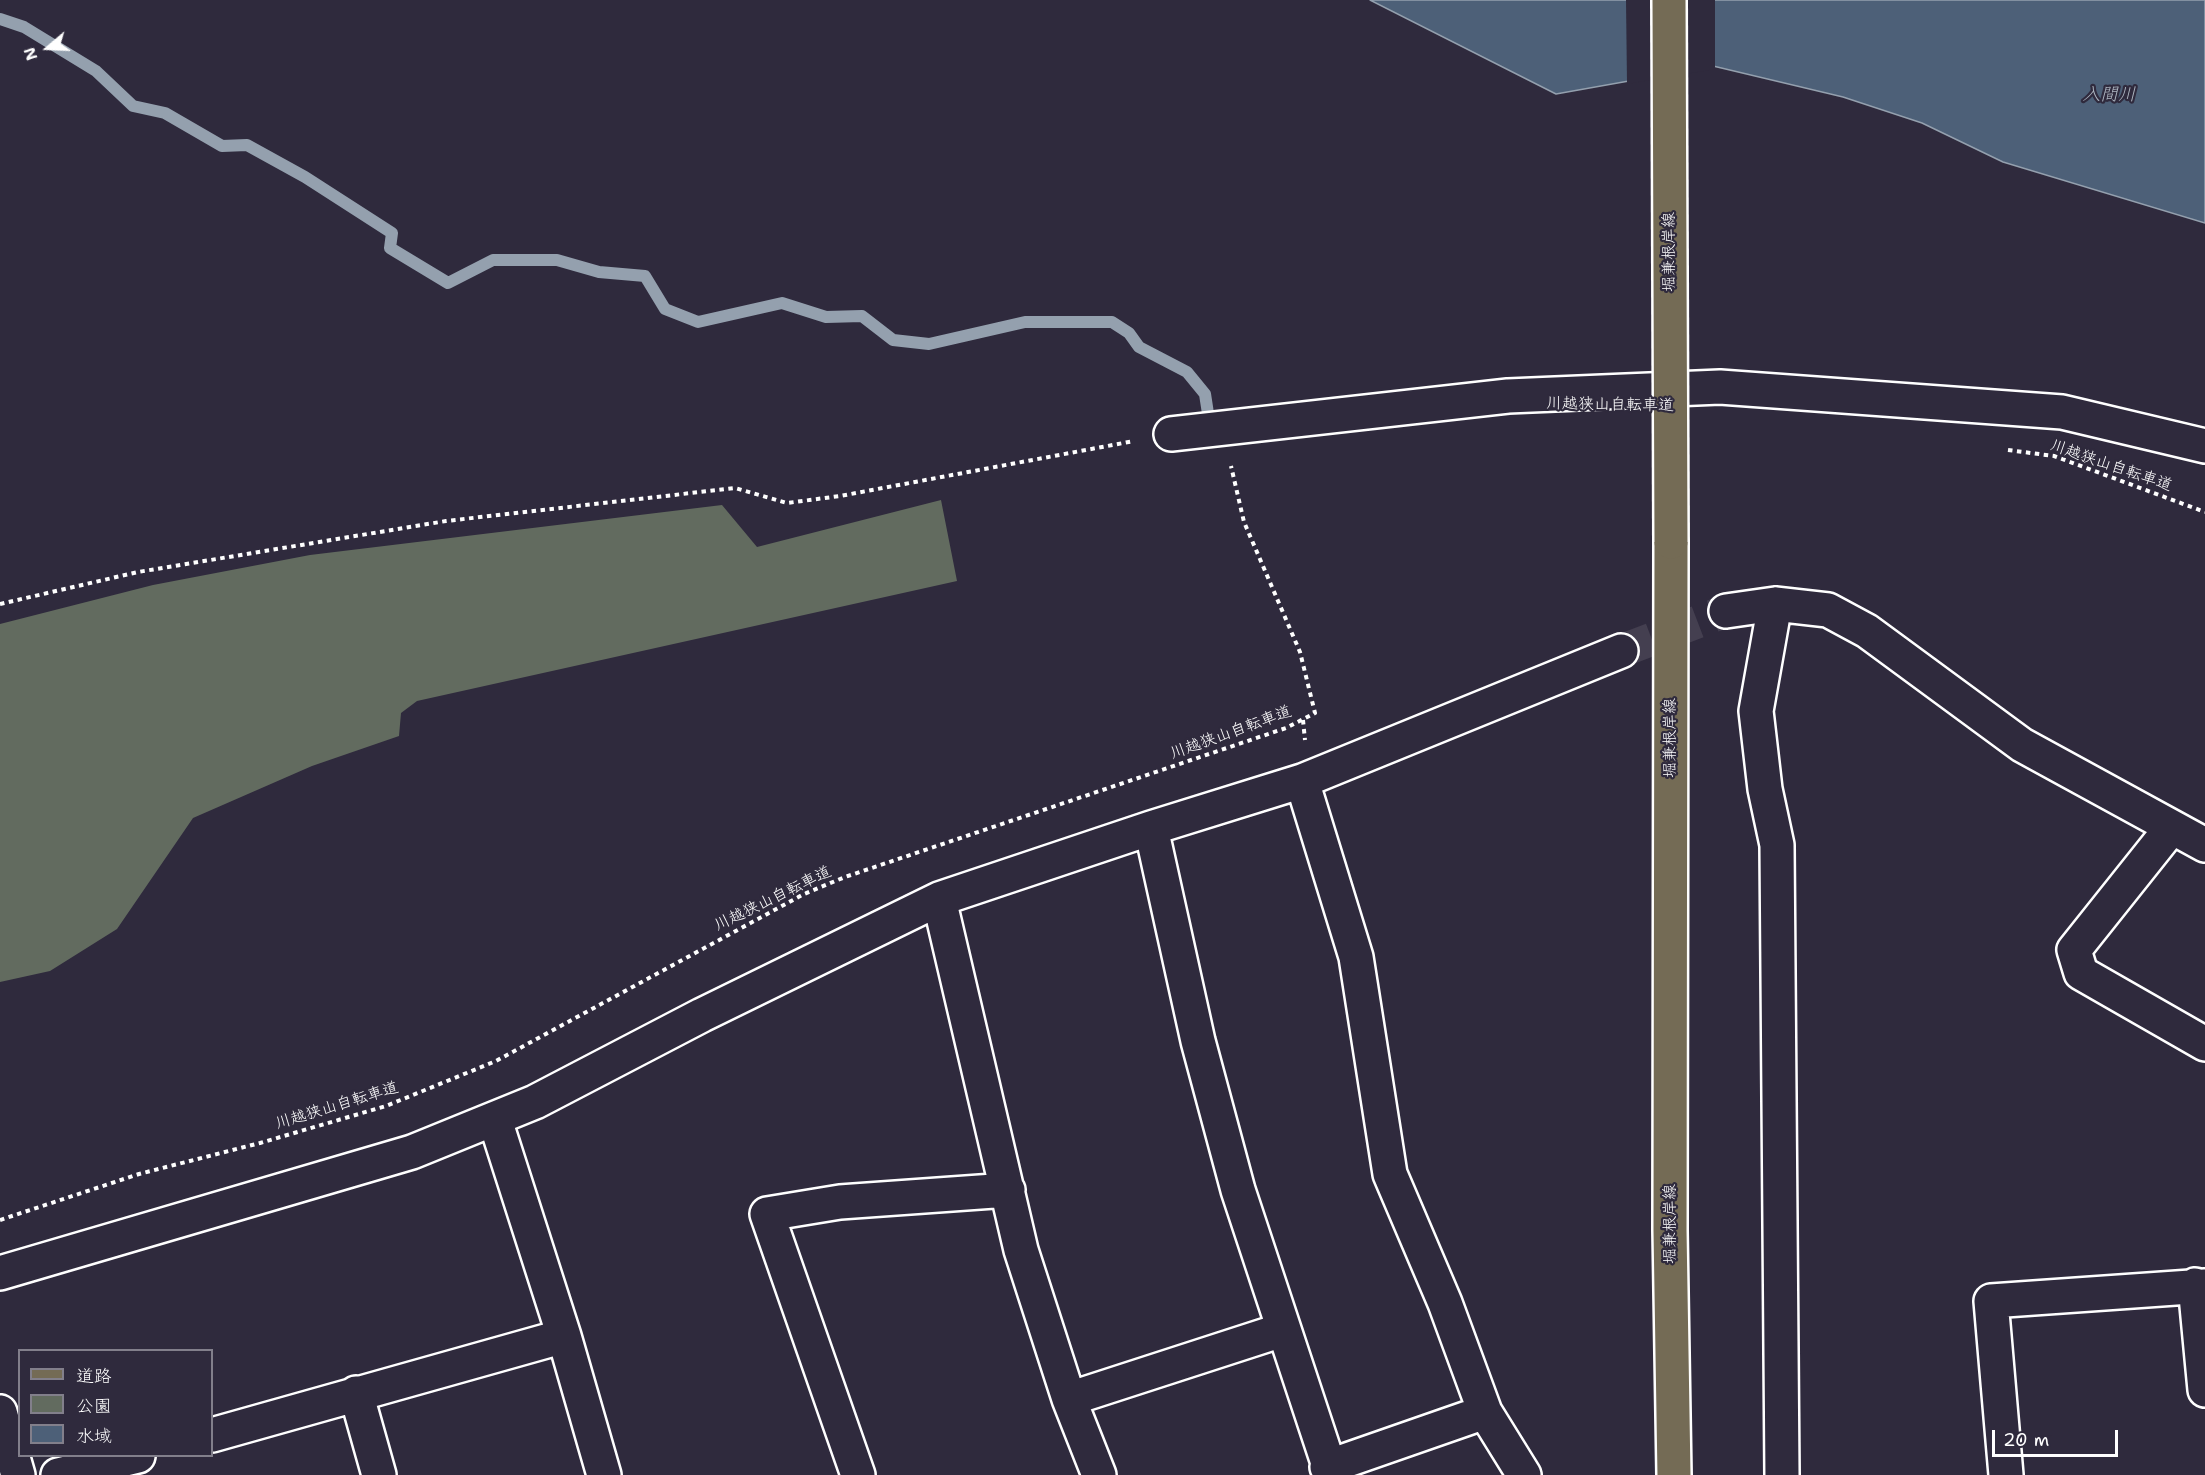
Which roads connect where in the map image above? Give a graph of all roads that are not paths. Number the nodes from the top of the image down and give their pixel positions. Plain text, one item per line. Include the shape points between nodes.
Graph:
1 (1669, 0) edge
2 (1171, 434) road end
3 (2205, 446) edge
4 (1775, 604) junction
5 (1726, 611) tunnel mouth
6 (1621, 651) tunnel mouth
7 (1302, 781) junction
8 (2172, 827) junction
9 (1151, 828) junction
10 (2205, 845) edge
11 (939, 899) junction
12 (2205, 1044) edge
13 (495, 1119) junction
14 (1008, 1190) junction
15 (0, 1273) edge
16 (2200, 1285) edge
17 (1282, 1330) junction
18 (564, 1336) junction
19 (2205, 1390) edge
20 (356, 1393) junction
21 (1069, 1399) junction
22 (0, 1412) edge
23 (1485, 1412) junction
24 (213, 1434) edge
25 (130, 1457) edge
26 (145, 1457) edge
27 (1329, 1471) edge
28 (18, 1475) edge
29 (58, 1475) edge
30 (150, 1475) edge
31 (379, 1475) edge
32 (604, 1475) edge
33 (858, 1475) edge
34 (1099, 1475) edge
35 (1524, 1475) edge
36 (1674, 1475) edge
37 (1782, 1475) edge
38 (2006, 1475) edge

1 - 36 main road, 堀兼根岸線, bridge via 1670,1230
2 - 3 street via 1508,396 1720,387 2062,412
4 - 5 street
4 - 8 street via 1828,610 1868,631 2022,745
4 - 37 street via 1756,711 1765,789 1777,845
6 - 7 street
7 - 9 street
7 - 23 street via 1356,957 1390,1174 1445,1303
8 - 10 street
8 - 12 street via 2074,950 2081,973
9 - 11 street
9 - 17 street via 1198,1041 1238,1190
11 - 13 street
11 - 14 street
13 - 15 street via 412,1152
13 - 18 street
14 - 21 street via 1021,1250
14 - 33 street via 840,1202 767,1214
16 - 19 street
16 - 38 street via 1991,1301
17 - 21 street
17 - 27 street
18 - 20 street
18 - 32 street
20 - 24 street
20 - 31 street
21 - 34 street
22 - 28 street
23 - 27 street
23 - 35 street
25 - 29 street
26 - 30 street

